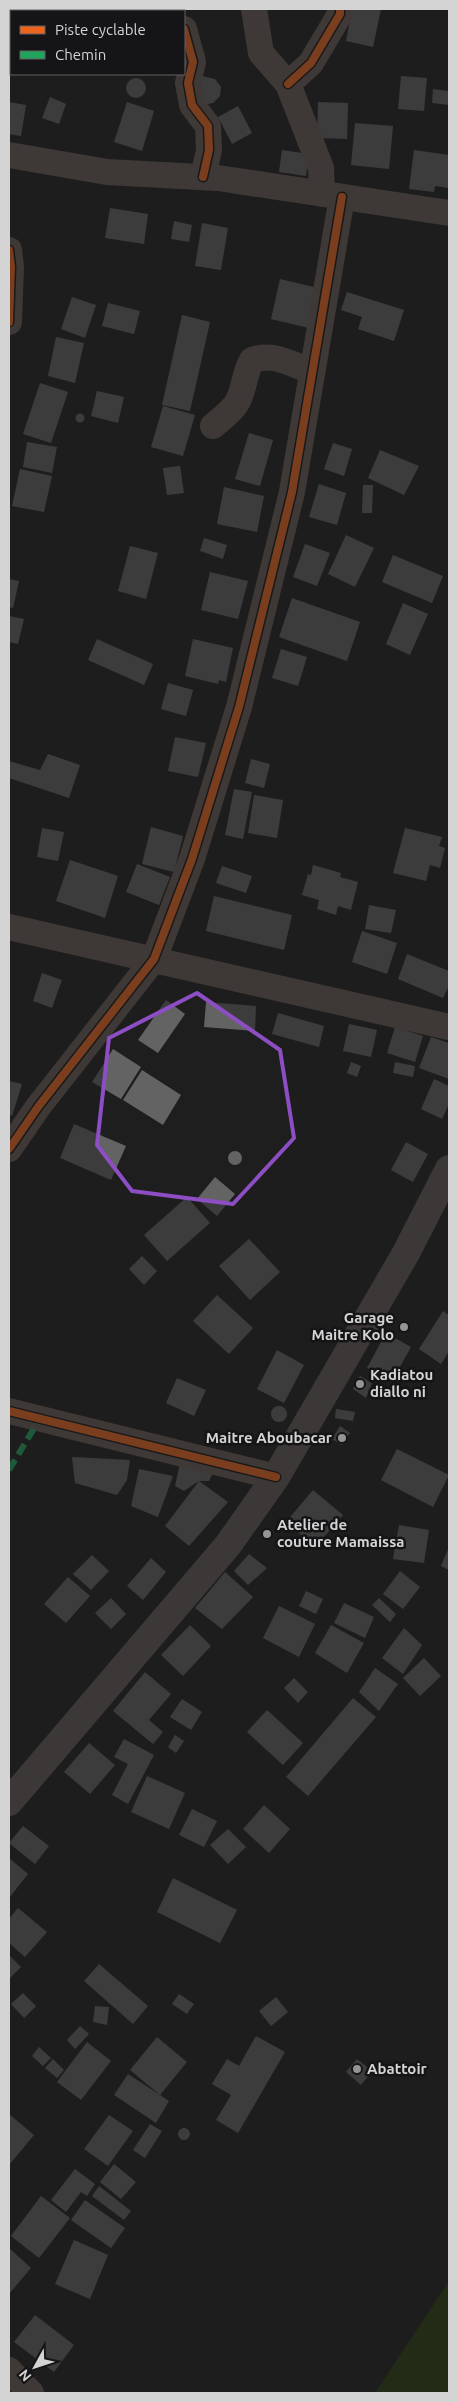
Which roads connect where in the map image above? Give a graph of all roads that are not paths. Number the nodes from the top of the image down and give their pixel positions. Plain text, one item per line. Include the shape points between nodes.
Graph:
1 (254, 9) edge
2 (340, 9) edge
3 (185, 33) edge
4 (288, 84) junction
5 (9, 155) edge
6 (203, 177) junction
7 (332, 196) junction
8 (449, 213) edge
9 (9, 250) edge
10 (9, 322) edge
11 (312, 371) junction
12 (214, 426) dead end
13 (9, 927) edge
14 (154, 958) junction
15 (449, 1027) edge
16 (9, 1149) edge
17 (449, 1169) edge
18 (9, 1411) edge
19 (276, 1477) junction
20 (10, 1800) edge
21 (9, 2370) edge
22 (32, 2393) edge

1 - 4 street via 261,52
2 - 4 street via 311,63
3 - 6 street via 193,62 188,83 192,105 208,126 209,150
4 - 7 street
5 - 6 street via 107,172
6 - 7 street
7 - 8 street
7 - 11 street
9 - 10 street via 12,267
11 - 12 street via 272,356 264,355 252,360 236,405
11 - 14 street via 292,492 239,708 192,859
13 - 14 street
14 - 15 street
14 - 16 street
17 - 19 highway via 406,1253
18 - 19 street
19 - 20 highway via 228,1545
21 - 22 street

